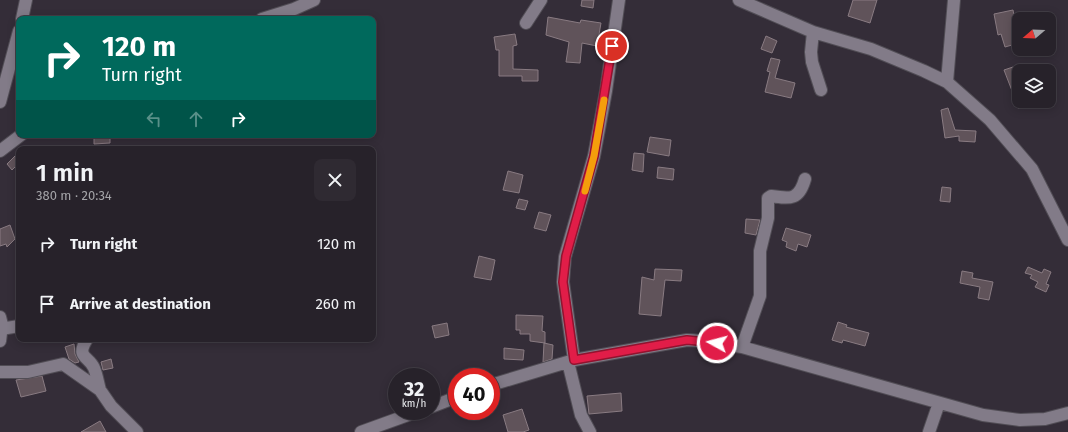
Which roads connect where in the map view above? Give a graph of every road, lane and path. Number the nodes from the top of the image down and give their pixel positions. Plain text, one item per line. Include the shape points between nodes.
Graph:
1 (26, 0) edge
2 (314, 0) edge
3 (541, 0) edge
4 (619, 0) edge
5 (739, 0) edge
6 (954, 0) edge
7 (23, 16) edge
8 (272, 16) edge
9 (526, 23) dead end
10 (813, 32) junction
11 (16, 42) edge
12 (947, 82) junction
13 (821, 90) dead end
14 (0, 102) edge
15 (17, 138) edge
16 (0, 151) edge
17 (805, 179) dead end
18 (1068, 240) edge
19 (0, 316) edge
20 (16, 328) edge
21 (1, 335) edge
22 (85, 342) edge
23 (742, 347) junction
24 (571, 361) junction
25 (0, 372) edge
26 (500, 382) edge
27 (100, 390) junction
28 (939, 403) junction
29 (1068, 413) edge
30 (394, 420) edge
31 (136, 432) edge
32 (361, 432) edge
33 (590, 432) edge
34 (929, 432) edge

1 - 7 street
2 - 8 street
3 - 9 street
4 - 24 street via 594,156 566,256 563,282
5 - 10 street
6 - 12 street
10 - 12 street via 871,49
10 - 13 street via 812,62
11 - 14 street
12 - 18 street via 990,120 1032,170
15 - 16 street
17 - 23 street via 797,195 768,198 768,218 760,251 760,296
19 - 21 street
20 - 21 street
22 - 27 street via 82,353 94,366
23 - 24 street via 687,340
23 - 28 street
24 - 26 street
24 - 33 street via 581,415
25 - 27 street via 28,372 63,364
27 - 31 street
28 - 29 street via 983,415 1020,420 1045,420
28 - 34 street
30 - 32 street

